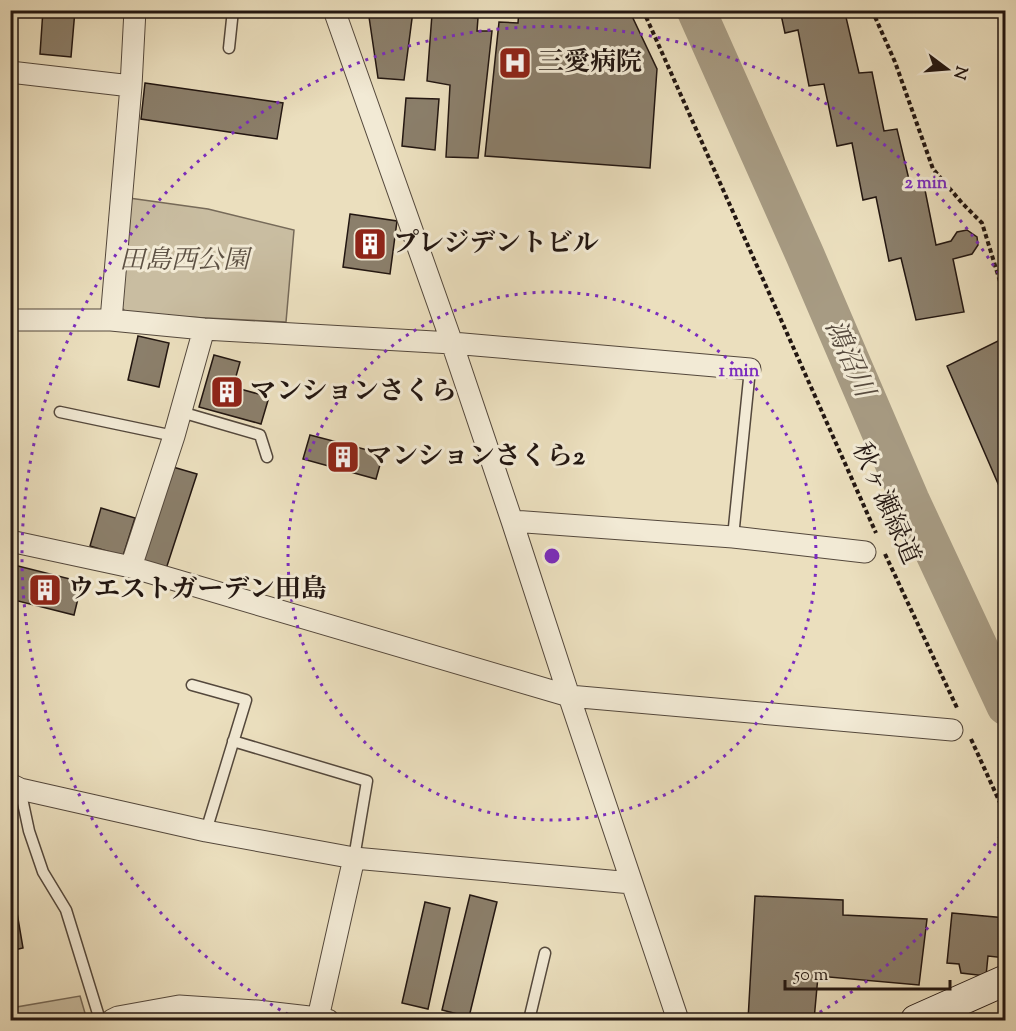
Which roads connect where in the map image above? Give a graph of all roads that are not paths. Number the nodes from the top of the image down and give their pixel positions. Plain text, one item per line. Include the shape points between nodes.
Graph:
1 (135, 10) edge
2 (233, 10) edge
3 (334, 10) edge
4 (229, 48) dead end
5 (10, 72) edge
6 (131, 86) junction
7 (10, 320) edge
8 (111, 320) junction
9 (204, 329) junction
10 (452, 343) junction
11 (750, 369) joint
12 (60, 412) dead end
13 (181, 412) junction
14 (174, 436) junction
15 (267, 457) dead end
16 (512, 521) junction
17 (733, 537) junction
18 (10, 541) edge
19 (873, 548) road end
20 (131, 567) junction
21 (192, 685) dead end
22 (569, 696) junction
23 (960, 727) road end
24 (233, 741) junction
25 (15, 786) edge
26 (206, 831) junction
27 (354, 858) junction
28 (632, 883) junction
29 (545, 953) dead end
30 (1005, 980) edge
31 (203, 1014) edge
32 (257, 1016) edge
33 (323, 1019) edge
34 (100, 1020) edge
35 (112, 1020) edge
36 (529, 1020) edge
37 (678, 1020) edge
38 (916, 1020) edge

1 - 6 street
2 - 4 lane
3 - 10 street
5 - 6 street
6 - 8 street
7 - 8 street
8 - 9 street
9 - 10 street
9 - 13 street
10 - 11 street
10 - 16 street
11 - 17 lane
12 - 14 lane
13 - 14 street
13 - 15 lane via 260,435
14 - 20 street
16 - 17 street
16 - 22 street
17 - 19 street
18 - 20 street
20 - 22 street
21 - 24 lane via 246,700
22 - 23 street
22 - 28 street
24 - 26 lane
24 - 27 lane via 367,781
25 - 26 street
25 - 34 lane via 43,872 66,910
26 - 27 street
27 - 28 street
27 - 33 street
28 - 37 street
29 - 36 lane
30 - 38 main road
31 - 32 street
31 - 35 street via 179,1006
32 - 33 street

